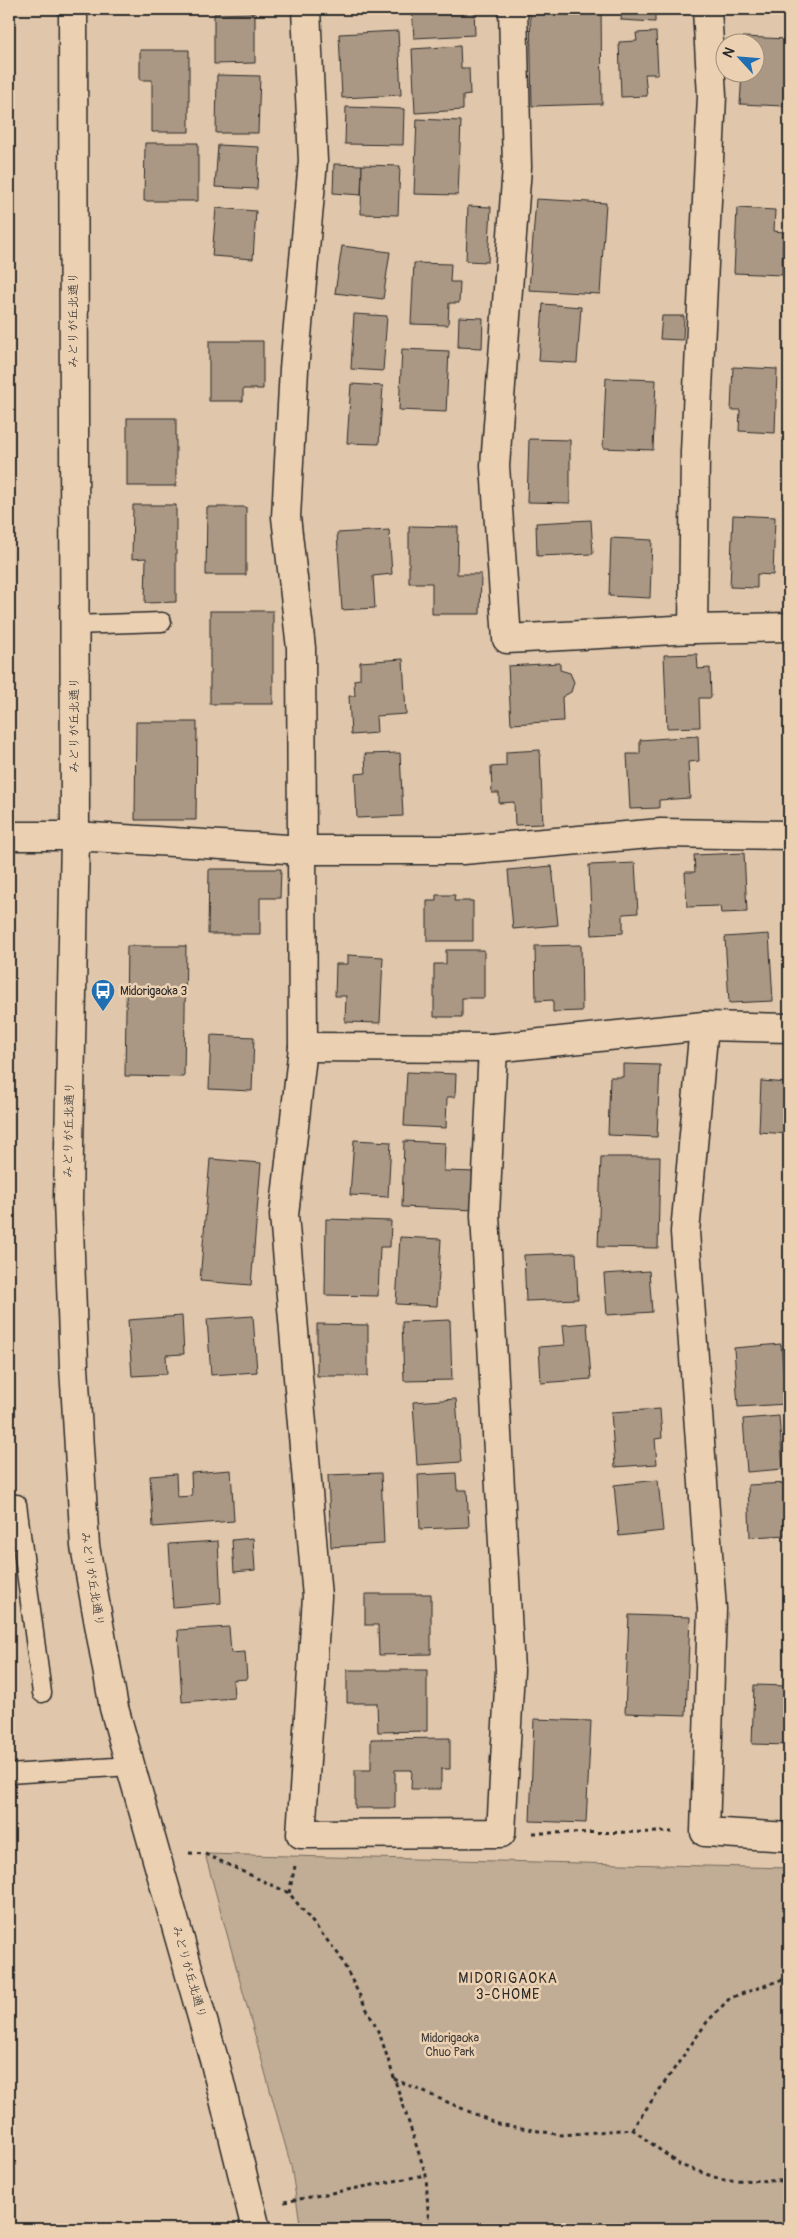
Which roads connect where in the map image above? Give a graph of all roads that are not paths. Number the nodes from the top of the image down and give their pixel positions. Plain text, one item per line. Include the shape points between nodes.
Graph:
1 (73, 9) edge
2 (306, 9) edge
3 (513, 9) edge
4 (707, 9) edge
5 (162, 622) dead end
6 (73, 625) junction
7 (789, 627) edge
8 (693, 629) junction
9 (789, 835) edge
10 (9, 836) edge
11 (74, 836) junction
12 (303, 850) junction
13 (704, 1026) junction
14 (789, 1028) edge
15 (303, 1047) junction
16 (493, 1048) junction
17 (17, 1504) dead end
18 (42, 1693) dead end
19 (130, 1766) junction
20 (9, 1774) edge
21 (789, 1837) edge
22 (254, 2219) edge

1 - 6 street, みどりが丘北通り
2 - 12 street via 313,161 294,369 286,517 301,648
3 - 8 street via 517,167 495,466 507,639
4 - 8 street via 712,96 695,452
5 - 6 lane
6 - 11 street, みどりが丘北通り
7 - 8 street
9 - 12 street via 661,833 463,850
10 - 11 street
11 - 12 street
11 - 19 street, みどりが丘北通り via 68,1199 74,1367 85,1546 114,1708
12 - 15 street
13 - 14 street
13 - 16 street
13 - 21 street via 685,1232 712,1609 705,1832
15 - 16 street
15 - 16 street via 284,1216 317,1597 301,1834 501,1833 510,1670 485,1215
17 - 18 lane
19 - 20 lane
19 - 22 street, みどりが丘北通り via 215,2063

